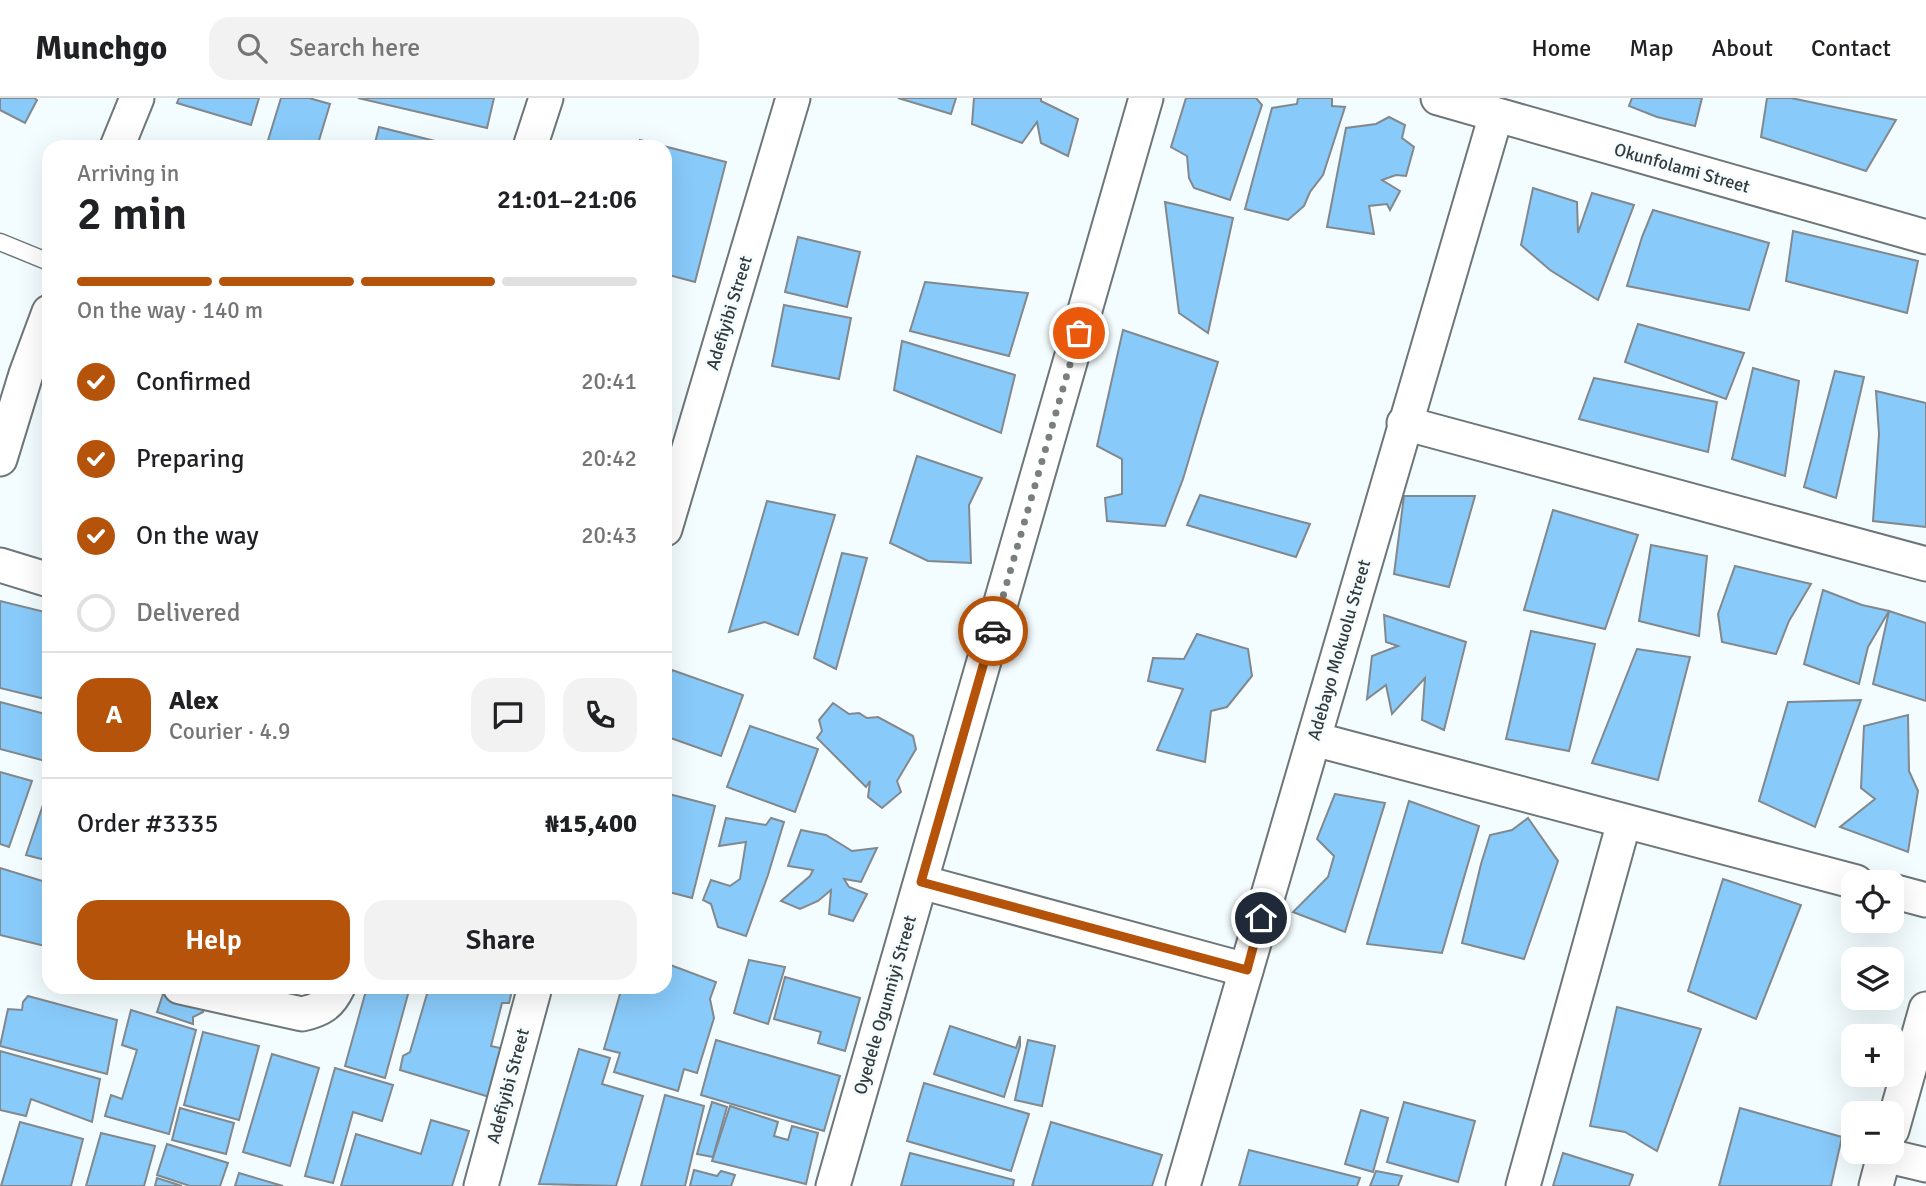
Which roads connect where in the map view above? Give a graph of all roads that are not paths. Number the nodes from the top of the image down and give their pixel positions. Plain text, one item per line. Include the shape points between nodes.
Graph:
1 (137, 98) edge
2 (546, 98) edge
3 (793, 98) edge
4 (1146, 98) edge
5 (1438, 98) edge
6 (1496, 115) junction
7 (120, 140) edge
8 (532, 140) edge
9 (1926, 237) edge
10 (0, 242) edge
11 (42, 259) edge
12 (42, 331) edge
13 (1404, 424) junction
14 (0, 459) edge
15 (672, 505) edge
16 (1926, 564) edge
17 (0, 565) edge
18 (42, 578) edge
19 (1314, 738) junction
20 (1624, 822) junction
21 (1841, 878) edge
22 (921, 882) junction
23 (1904, 894) edge
24 (1926, 900) edge
25 (1247, 970) junction
26 (212, 994) edge
27 (335, 994) edge
28 (533, 994) edge
29 (1926, 1009) edge
30 (1900, 1101) edge
31 (1904, 1160) edge
32 (1926, 1165) edge
33 (481, 1186) edge
34 (833, 1186) edge
35 (1183, 1186) edge
36 (1523, 1186) edge

1 - 7 street
2 - 8 street
3 - 15 street, Adefiyibi Street
4 - 22 street, Oyedele Ogunniyi Street
5 - 6 street, Okunfolami Street
6 - 9 street, Okunfolami Street
6 - 13 street, Adebayo Mokuolu Street
10 - 11 lane
12 - 14 street
13 - 16 street
13 - 19 street, Adebayo Mokuolu Street
17 - 18 street
19 - 20 street
19 - 25 street, Adebayo Mokuolu Street
20 - 21 street
20 - 36 street
22 - 25 street
22 - 34 street, Oyedele Ogunniyi Street
23 - 24 street
25 - 35 street, Adebayo Mokuolu Street
26 - 27 street via 302,1014 317,1011
28 - 33 street, Adefiyibi Street
29 - 30 street
31 - 32 street

